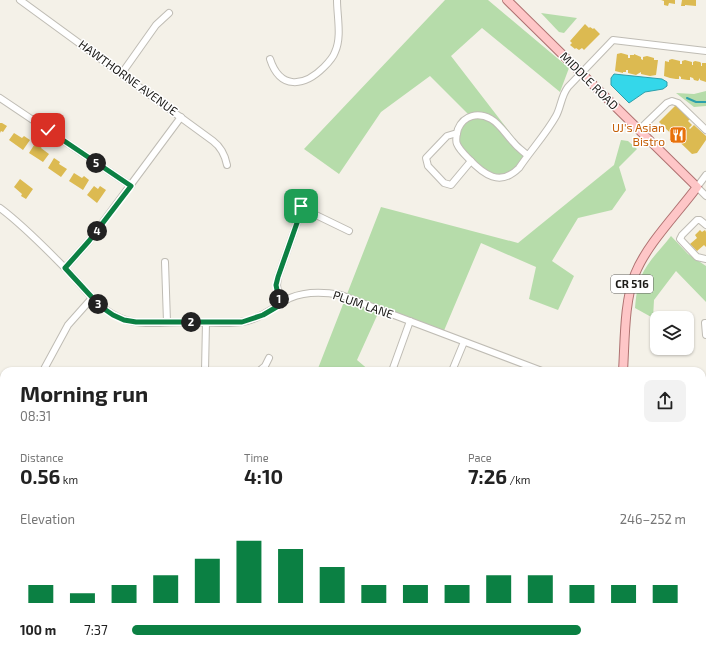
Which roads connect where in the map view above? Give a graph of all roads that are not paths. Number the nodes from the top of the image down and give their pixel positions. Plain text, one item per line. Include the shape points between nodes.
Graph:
1 (20, 0) edge
2 (337, 0) edge
3 (507, 0) edge
4 (169, 13) dead end
5 (706, 51) edge
6 (270, 59) dead end
7 (122, 73) junction
8 (580, 73) junction
9 (0, 98) edge
10 (181, 117) junction
11 (639, 130) junction
12 (706, 130) edge
13 (457, 133) junction
14 (527, 155) junction
15 (471, 161) junction
16 (227, 165) dead end
17 (706, 175) edge
18 (131, 186) junction
19 (697, 187) junction
20 (706, 196) edge
21 (0, 208) edge
22 (706, 225) edge
23 (349, 231) dead end
24 (706, 259) edge
25 (165, 262) dead end
26 (65, 268) junction
27 (92, 298) junction
28 (280, 305) junction
29 (410, 321) junction
30 (167, 322) junction
31 (206, 322) junction
32 (705, 323) dead end
33 (706, 335) edge
34 (464, 342) junction
35 (269, 358) dead end
36 (45, 367) edge
37 (205, 367) edge
38 (264, 367) edge
39 (393, 367) edge
40 (454, 367) edge
41 (531, 367) edge
42 (623, 367) edge

1 - 7 street, HAWTHORNE AVENUE
2 - 6 street via 338,46 332,59 316,75 306,81 288,81 277,74
3 - 8 main road, MIDDLE ROAD
4 - 7 street via 156,25
5 - 8 street via 613,40
7 - 10 street, HAWTHORNE AVENUE
8 - 11 main road, MIDDLE ROAD
8 - 14 street via 565,91 556,115
9 - 18 street
10 - 16 street, HAWTHORNE AVENUE via 218,145
10 - 18 street
11 - 12 street via 672,101 678,103
11 - 19 main road, MIDDLE ROAD
13 - 14 street via 460,124 466,118 481,115 492,120
13 - 15 street via 457,144
13 - 15 street via 447,136 426,158 428,166 444,183 451,185
14 - 15 street via 520,168 504,177 490,176
17 - 19 street
18 - 26 street
19 - 20 street, MIDDLE ROAD
19 - 42 main road, CR 516 via 647,251 635,274 628,298
21 - 26 street, PLUM LANE
22 - 24 street via 697,220 680,239 697,257
23 - 28 street via 301,206 297,212 298,220 276,285
25 - 30 street
26 - 27 street, PLUM LANE
27 - 30 street, PLUM LANE via 108,312 124,320
27 - 36 street via 68,325
28 - 29 street, PLUM LANE via 296,296 325,293 341,295
28 - 31 street, PLUM LANE via 248,320
29 - 34 street, PLUM LANE
29 - 39 street
30 - 31 street, PLUM LANE
31 - 37 street
32 - 33 street
34 - 40 street
34 - 41 street, PLUM LANE
35 - 38 street

